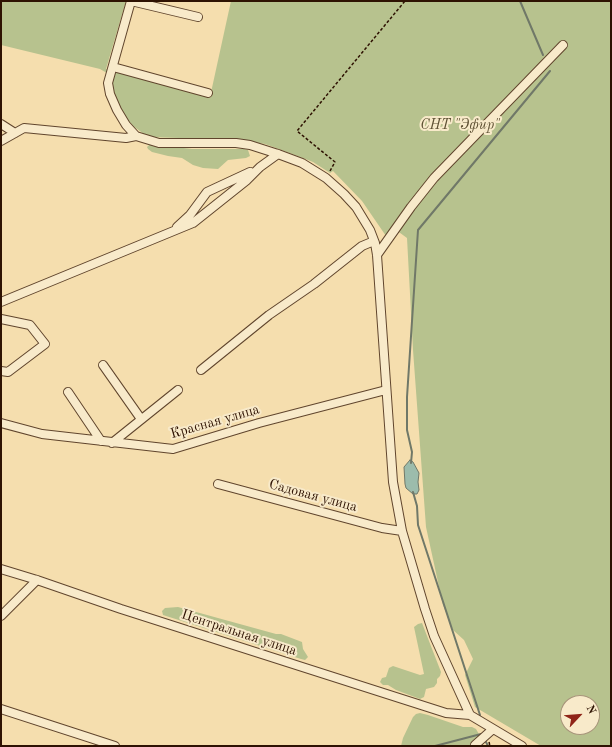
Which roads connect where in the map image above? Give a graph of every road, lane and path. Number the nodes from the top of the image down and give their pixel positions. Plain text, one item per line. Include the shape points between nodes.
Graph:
1 (131, 1) edge
2 (405, 1) edge
3 (198, 17) dead end
4 (564, 45) dead end
5 (112, 67) junction
6 (208, 93) dead end
7 (1, 124) edge
8 (15, 133) junction
9 (136, 136) junction
10 (1, 141) edge
11 (278, 154) junction
12 (260, 167) junction
13 (326, 178) junction
14 (170, 233) junction
15 (374, 241) junction
16 (378, 256) junction
17 (1, 302) edge
18 (1, 319) edge
19 (103, 365) dead end
20 (1, 370) edge
21 (201, 370) dead end
22 (178, 390) dead end
23 (386, 390) junction
24 (68, 392) dead end
25 (141, 419) junction
26 (1, 423) edge
27 (101, 441) junction
28 (112, 442) junction
29 (218, 484) dead end
30 (402, 531) junction
31 (1, 569) edge
32 (37, 580) junction
33 (1, 616) edge
34 (1, 709) edge
35 (470, 715) junction
36 (493, 728) junction
37 (477, 742) edge
38 (115, 746) edge
39 (522, 746) edge

1 - 3 street
1 - 5 street
2 - 13 path via 297,130 336,162
4 - 16 street via 434,178
5 - 6 street
5 - 9 street via 108,83 110,94 126,125
7 - 8 street
8 - 9 street via 24,128 126,138
8 - 10 street
9 - 11 street via 159,143 236,143
11 - 12 street
11 - 13 street via 302,163
12 - 14 street via 193,223
12 - 14 street via 207,192 190,215
13 - 15 street via 356,206
14 - 17 street
15 - 16 street
15 - 21 street via 362,246 269,315
16 - 23 street
18 - 20 street via 30,325 45,344 8,372
19 - 25 street
22 - 25 street
23 - 28 street, Красная улица via 259,423 178,448
23 - 30 street via 393,482
24 - 27 street
25 - 28 street
26 - 27 street, Красная улица via 42,434
27 - 28 street, Красная улица
29 - 30 street, Садовая улица via 382,528
30 - 35 street via 434,636
31 - 32 street, Центральная улица
32 - 33 street
32 - 35 street, Центральная улица via 446,713
34 - 38 street
35 - 36 street
36 - 37 street
36 - 39 street

